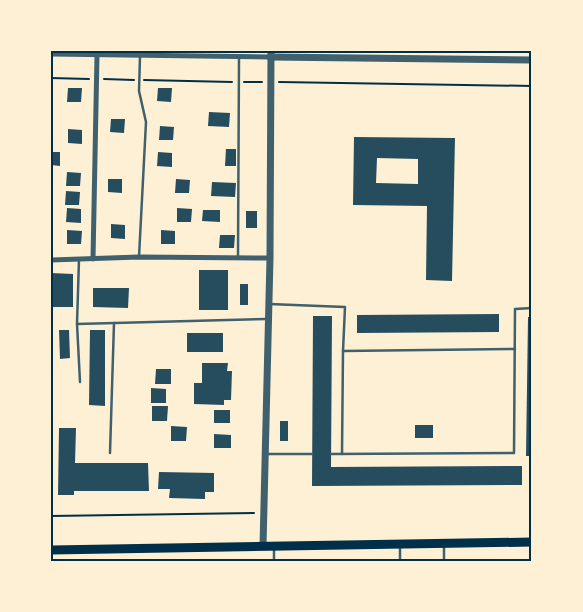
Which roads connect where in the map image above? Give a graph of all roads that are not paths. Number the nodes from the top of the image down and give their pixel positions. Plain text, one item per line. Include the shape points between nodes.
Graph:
1 (97, 53) edge
2 (196, 53) edge
3 (51, 54) edge
4 (270, 54) edge
5 (140, 55) junction
6 (420, 55) edge
7 (239, 57) junction
8 (532, 60) edge
9 (139, 257) junction
10 (238, 258) junction
11 (270, 258) junction
12 (78, 259) junction
13 (93, 259) junction
14 (51, 260) edge
15 (269, 304) junction
16 (532, 308) edge
17 (269, 319) junction
18 (114, 323) junction
19 (78, 324) junction
20 (515, 349) junction
21 (343, 351) junction
22 (80, 382) dead end
23 (110, 453) dead end
24 (266, 454) junction
25 (312, 454) dead end
26 (331, 454) dead end
27 (342, 454) junction
28 (532, 542) edge
29 (400, 544) junction
30 (444, 544) junction
31 (263, 546) junction
32 (274, 546) junction
33 (51, 550) edge
34 (274, 561) edge
35 (400, 561) edge
36 (444, 561) edge

1 - 3 street
1 - 5 street
1 - 13 street
2 - 5 street
2 - 7 street
4 - 6 street
4 - 7 street
4 - 11 street
5 - 9 lane via 139,91 146,122
6 - 8 street
7 - 10 lane
9 - 10 street
9 - 13 street
10 - 11 street
11 - 15 street
12 - 13 street
12 - 14 street
12 - 19 lane
15 - 17 street
15 - 21 lane via 345,307
16 - 20 lane via 515,309
17 - 18 lane
17 - 24 street
18 - 19 lane
18 - 23 lane
19 - 22 lane
20 - 21 lane
20 - 27 lane via 514,453
21 - 27 lane
24 - 25 lane
24 - 31 street
26 - 27 lane
28 - 30 main road
29 - 30 main road
29 - 32 main road
29 - 35 lane
30 - 36 lane
31 - 32 main road
31 - 33 main road
32 - 34 lane

